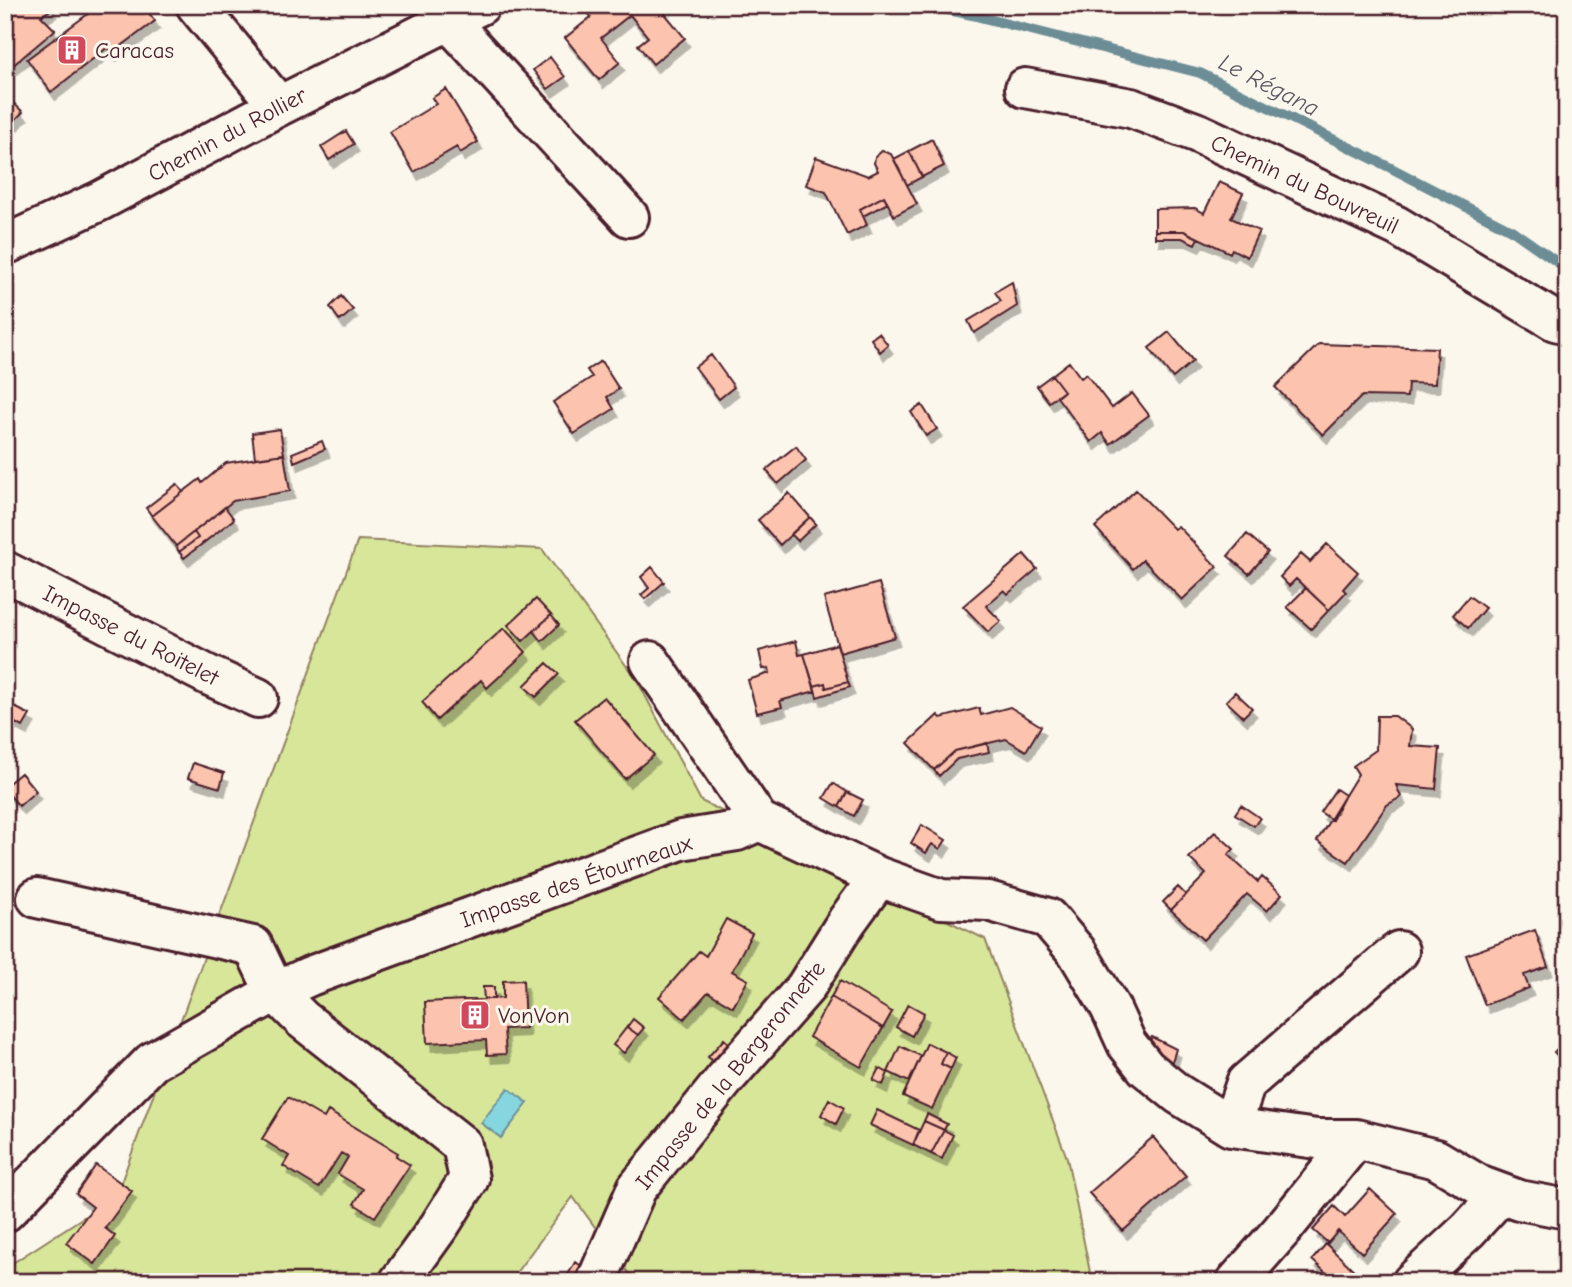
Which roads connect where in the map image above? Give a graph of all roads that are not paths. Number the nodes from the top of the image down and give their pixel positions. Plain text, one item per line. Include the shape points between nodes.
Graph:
1 (196, 5) edge
2 (464, 12) edge
3 (1025, 88) dead end
4 (279, 106) junction
5 (629, 217) dead end
6 (5, 245) edge
7 (1567, 324) edge
8 (5, 571) edge
9 (650, 661) dead end
10 (258, 698) dead end
11 (758, 821) junction
12 (879, 877) junction
13 (37, 898) dead end
14 (1399, 951) dead end
15 (275, 992) junction
16 (1231, 1127) junction
17 (1356, 1139) junction
18 (1501, 1194) junction
19 (1567, 1209) edge
20 (5, 1212) edge
21 (399, 1282) edge
22 (596, 1282) edge
23 (1236, 1282) edge
24 (1412, 1282) edge

1 - 4 street
2 - 4 street, Chemin du Rollier
2 - 5 street, Chemin du Rollier
3 - 7 street, Chemin du Bouvreuil via 1131,108 1198,134 1397,226
4 - 6 street, Chemin du Rollier via 100,201
8 - 10 street, Impasse du Roitelet
9 - 11 street
11 - 12 street
11 - 15 street, Impasse des Étourneaux via 737,831 681,840
12 - 16 street via 941,899 988,901 1048,918 1077,952 1126,1044 1146,1068
12 - 22 street, Impasse de la Bergeronnette via 806,988 637,1188
13 - 15 street via 253,946
14 - 16 street via 1246,1083
15 - 20 street, Impasse des Étourneaux via 152,1062
15 - 21 street via 302,1019 462,1145 469,1179
16 - 17 street via 1317,1139
17 - 18 street via 1436,1159
17 - 23 street
18 - 19 street
18 - 24 street

